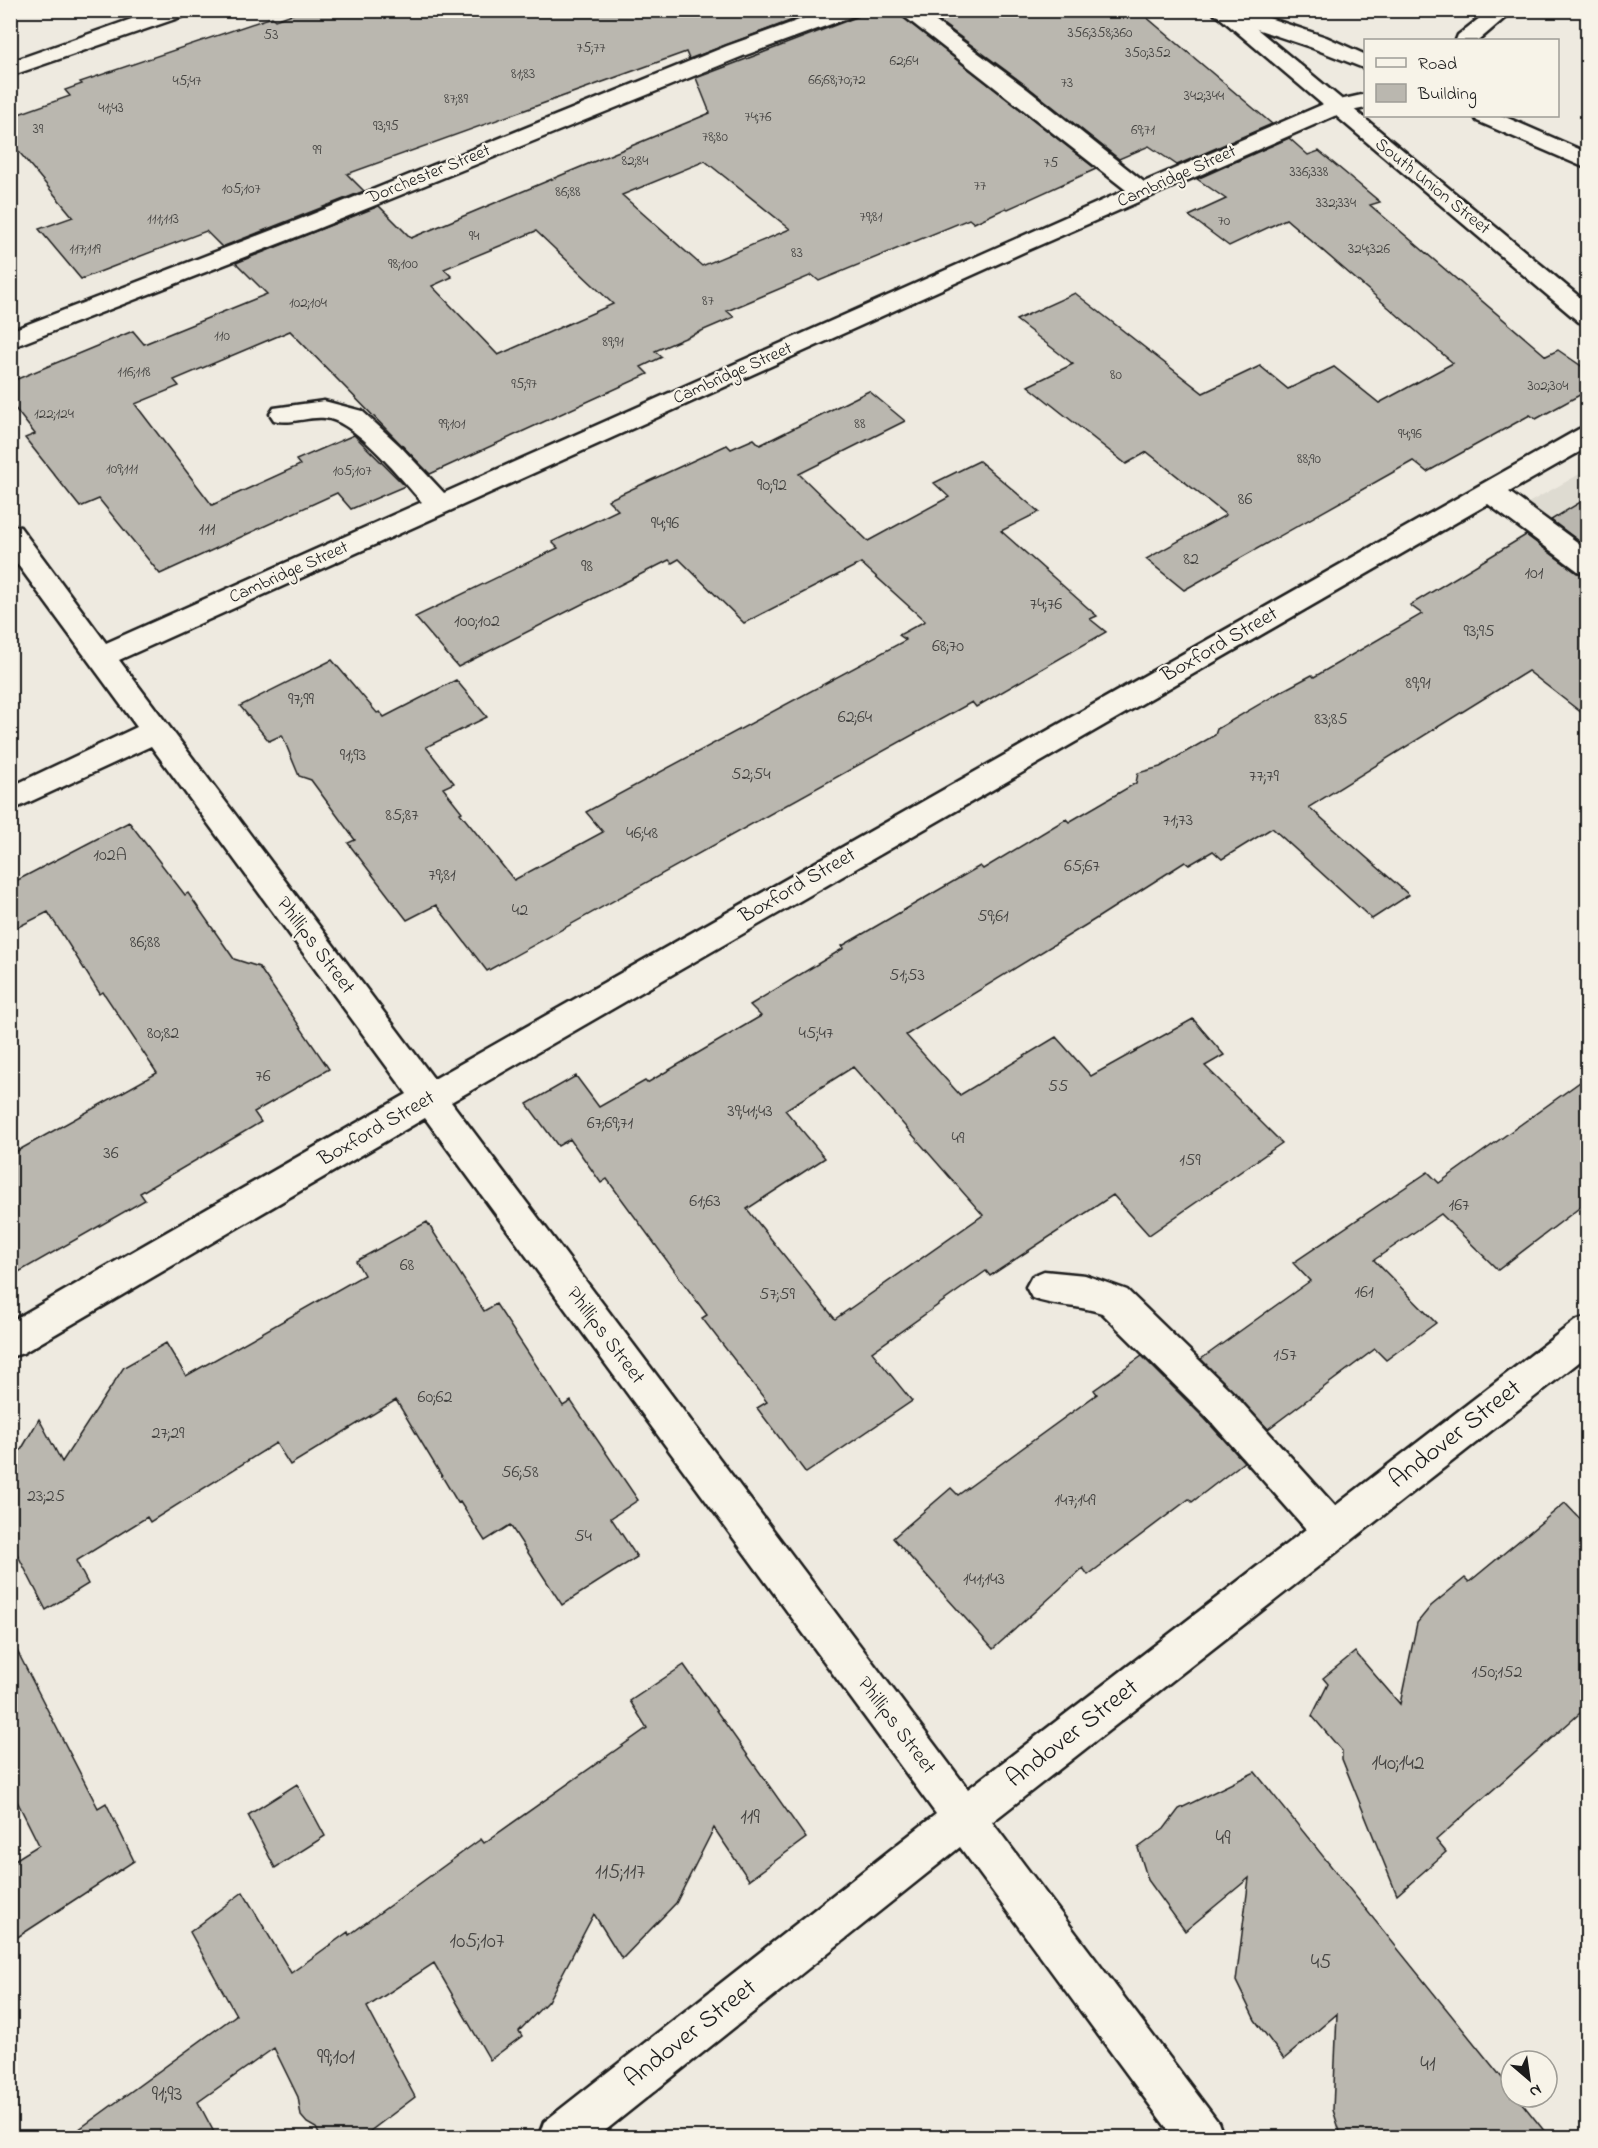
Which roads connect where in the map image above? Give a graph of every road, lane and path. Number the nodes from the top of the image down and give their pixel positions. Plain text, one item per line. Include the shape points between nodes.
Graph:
1 (179, 10) edge
2 (848, 10) edge
3 (906, 10) edge
4 (1222, 10) edge
5 (1504, 10) edge
6 (137, 17) edge
7 (1467, 39) edge
8 (1364, 63) edge
9 (10, 70) edge
10 (1364, 101) edge
11 (1334, 108) junction
12 (1487, 117) edge
13 (1587, 162) edge
14 (1142, 192) junction
15 (1587, 318) edge
16 (10, 340) edge
17 (283, 414) dead end
18 (1587, 435) edge
19 (1489, 491) junction
20 (440, 505) junction
21 (10, 534) edge
22 (1587, 564) edge
23 (103, 656) junction
24 (155, 731) junction
25 (10, 800) edge
26 (429, 1099) junction
27 (1044, 1287) dead end
28 (1587, 1333) edge
29 (10, 1341) edge
30 (1333, 1532) junction
31 (964, 1818) junction
32 (560, 2138) edge
33 (1202, 2138) edge

1 - 6 street
2 - 16 street, Dorchester Street via 735,51
3 - 14 street
4 - 8 street via 1318,42
4 - 11 street, South Union Street
5 - 7 street
6 - 9 street
10 - 11 street, Cambridge Street
11 - 14 street, Cambridge Street
11 - 15 street, South Union Street
12 - 13 street
14 - 20 street, Cambridge Street
17 - 20 street via 324,409 353,417
18 - 19 street, Boxford Street
19 - 22 street
19 - 26 street, Boxford Street
20 - 23 street, Cambridge Street
21 - 23 street, Phillips Street
23 - 24 street, Phillips Street
24 - 25 street
24 - 26 street, Phillips Street
26 - 29 street, Boxford Street
26 - 31 street, Phillips Street
27 - 30 street via 1084,1291 1114,1302 1220,1405
28 - 30 street, Andover Street
30 - 31 street, Andover Street
31 - 32 street, Andover Street
31 - 33 street, Phillips Street

